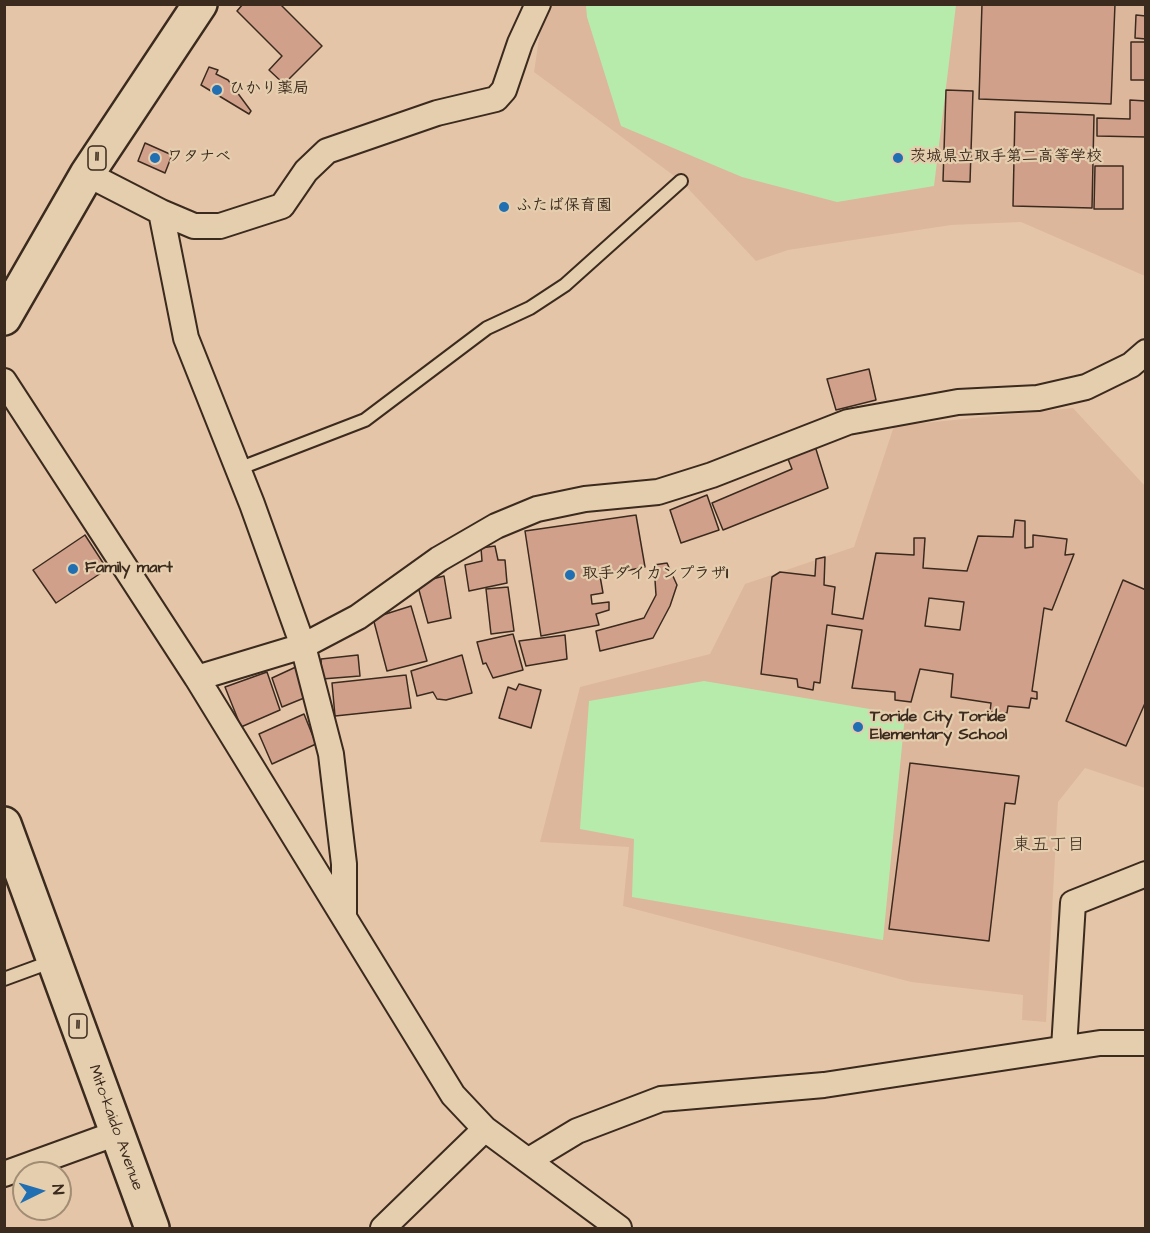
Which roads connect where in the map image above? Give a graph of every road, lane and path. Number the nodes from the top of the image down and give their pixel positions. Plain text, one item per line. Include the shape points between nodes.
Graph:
1 (200, 4) edge
2 (538, 4) edge
3 (87, 174) junction
4 (681, 181) dead end
5 (161, 212) junction
6 (4, 318) edge
7 (1146, 352) edge
8 (4, 381) edge
9 (238, 469) junction
10 (303, 646) junction
11 (197, 678) junction
12 (4, 824) edge
13 (1146, 874) edge
14 (344, 917) junction
15 (54, 961) junction
16 (4, 979) edge
17 (1146, 1043) edge
18 (1064, 1048) junction
19 (485, 1129) junction
20 (117, 1133) junction
21 (529, 1160) junction
22 (4, 1174) edge
23 (152, 1228) edge
24 (383, 1228) edge
25 (619, 1228) edge

1 - 3 main road, 11
2 - 5 street via 504,90 496,99 437,113 327,151 306,171 282,206 220,226 194,226
3 - 5 street
3 - 6 main road, 11
4 - 9 lane via 565,285 530,308 487,328 365,420
5 - 9 street via 186,338
7 - 10 street via 1131,365 1086,387 1038,398 958,402 848,422 658,492 537,508 439,559 358,618
8 - 11 street
9 - 10 street
10 - 11 street
10 - 14 street via 331,754 344,864
11 - 14 street
12 - 15 main road, Mito-kaido Avenue / 11
13 - 18 street via 1073,903
14 - 19 street via 453,1095
15 - 16 lane
15 - 20 main road, Mito-kaido Avenue / 11
17 - 18 street
18 - 21 street via 824,1085 661,1099 577,1131
19 - 21 street
19 - 24 street
20 - 22 street
20 - 23 main road, Mito-kaido Avenue / 11
21 - 25 street

